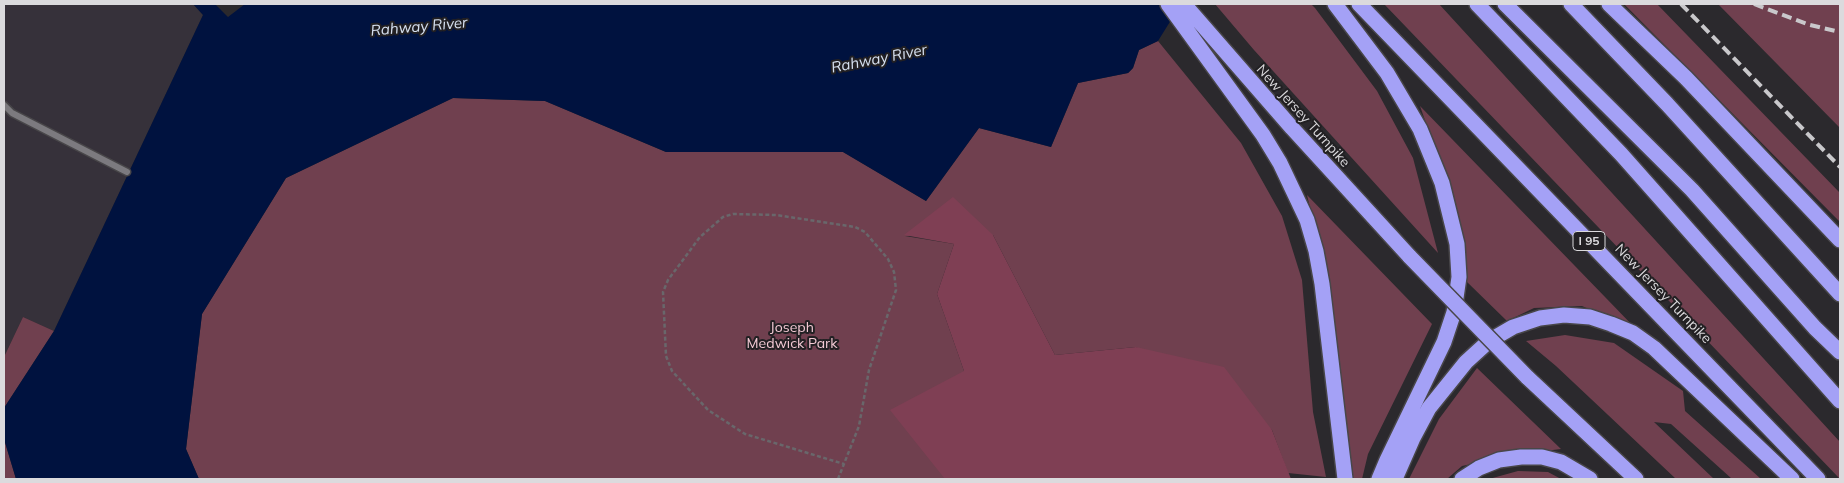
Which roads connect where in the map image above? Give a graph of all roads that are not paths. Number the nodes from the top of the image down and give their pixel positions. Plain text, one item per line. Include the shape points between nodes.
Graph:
1 (1168, 4) edge
2 (1184, 4) edge
3 (1335, 4) edge
4 (1359, 4) edge
5 (1477, 4) edge
6 (1505, 4) edge
7 (1571, 4) edge
8 (1609, 4) edge
9 (4, 105) edge
10 (126, 172) dead end
11 (1839, 239) edge
12 (1840, 294) edge
13 (1840, 352) edge
14 (1840, 401) edge
15 (1345, 479) edge
16 (1380, 479) edge
17 (1395, 479) edge
18 (1462, 479) edge
19 (1590, 479) edge
20 (1636, 479) edge
21 (1792, 479) edge
22 (1818, 479) edge

1 - 15 highway via 1244,106 1280,163 1311,236 1322,284
2 - 20 highway, New Jersey Turnpike, bridge via 1410,258 1527,377
3 - 16 highway via 1387,73 1420,130 1442,182 1457,244 1459,277 1444,342
4 - 22 highway, New Jersey Turnpike / I 95
5 - 14 highway via 1621,154
6 - 13 highway via 1692,190
7 - 12 highway
8 - 11 highway via 1693,85
9 - 10 lane via 12,113
17 - 21 highway via 1429,408 1466,362 1489,341 1513,327 1540,318 1564,315 1590,317 1611,324 1633,333 1654,348
18 - 19 highway via 1499,460 1521,457 1542,457 1561,462

